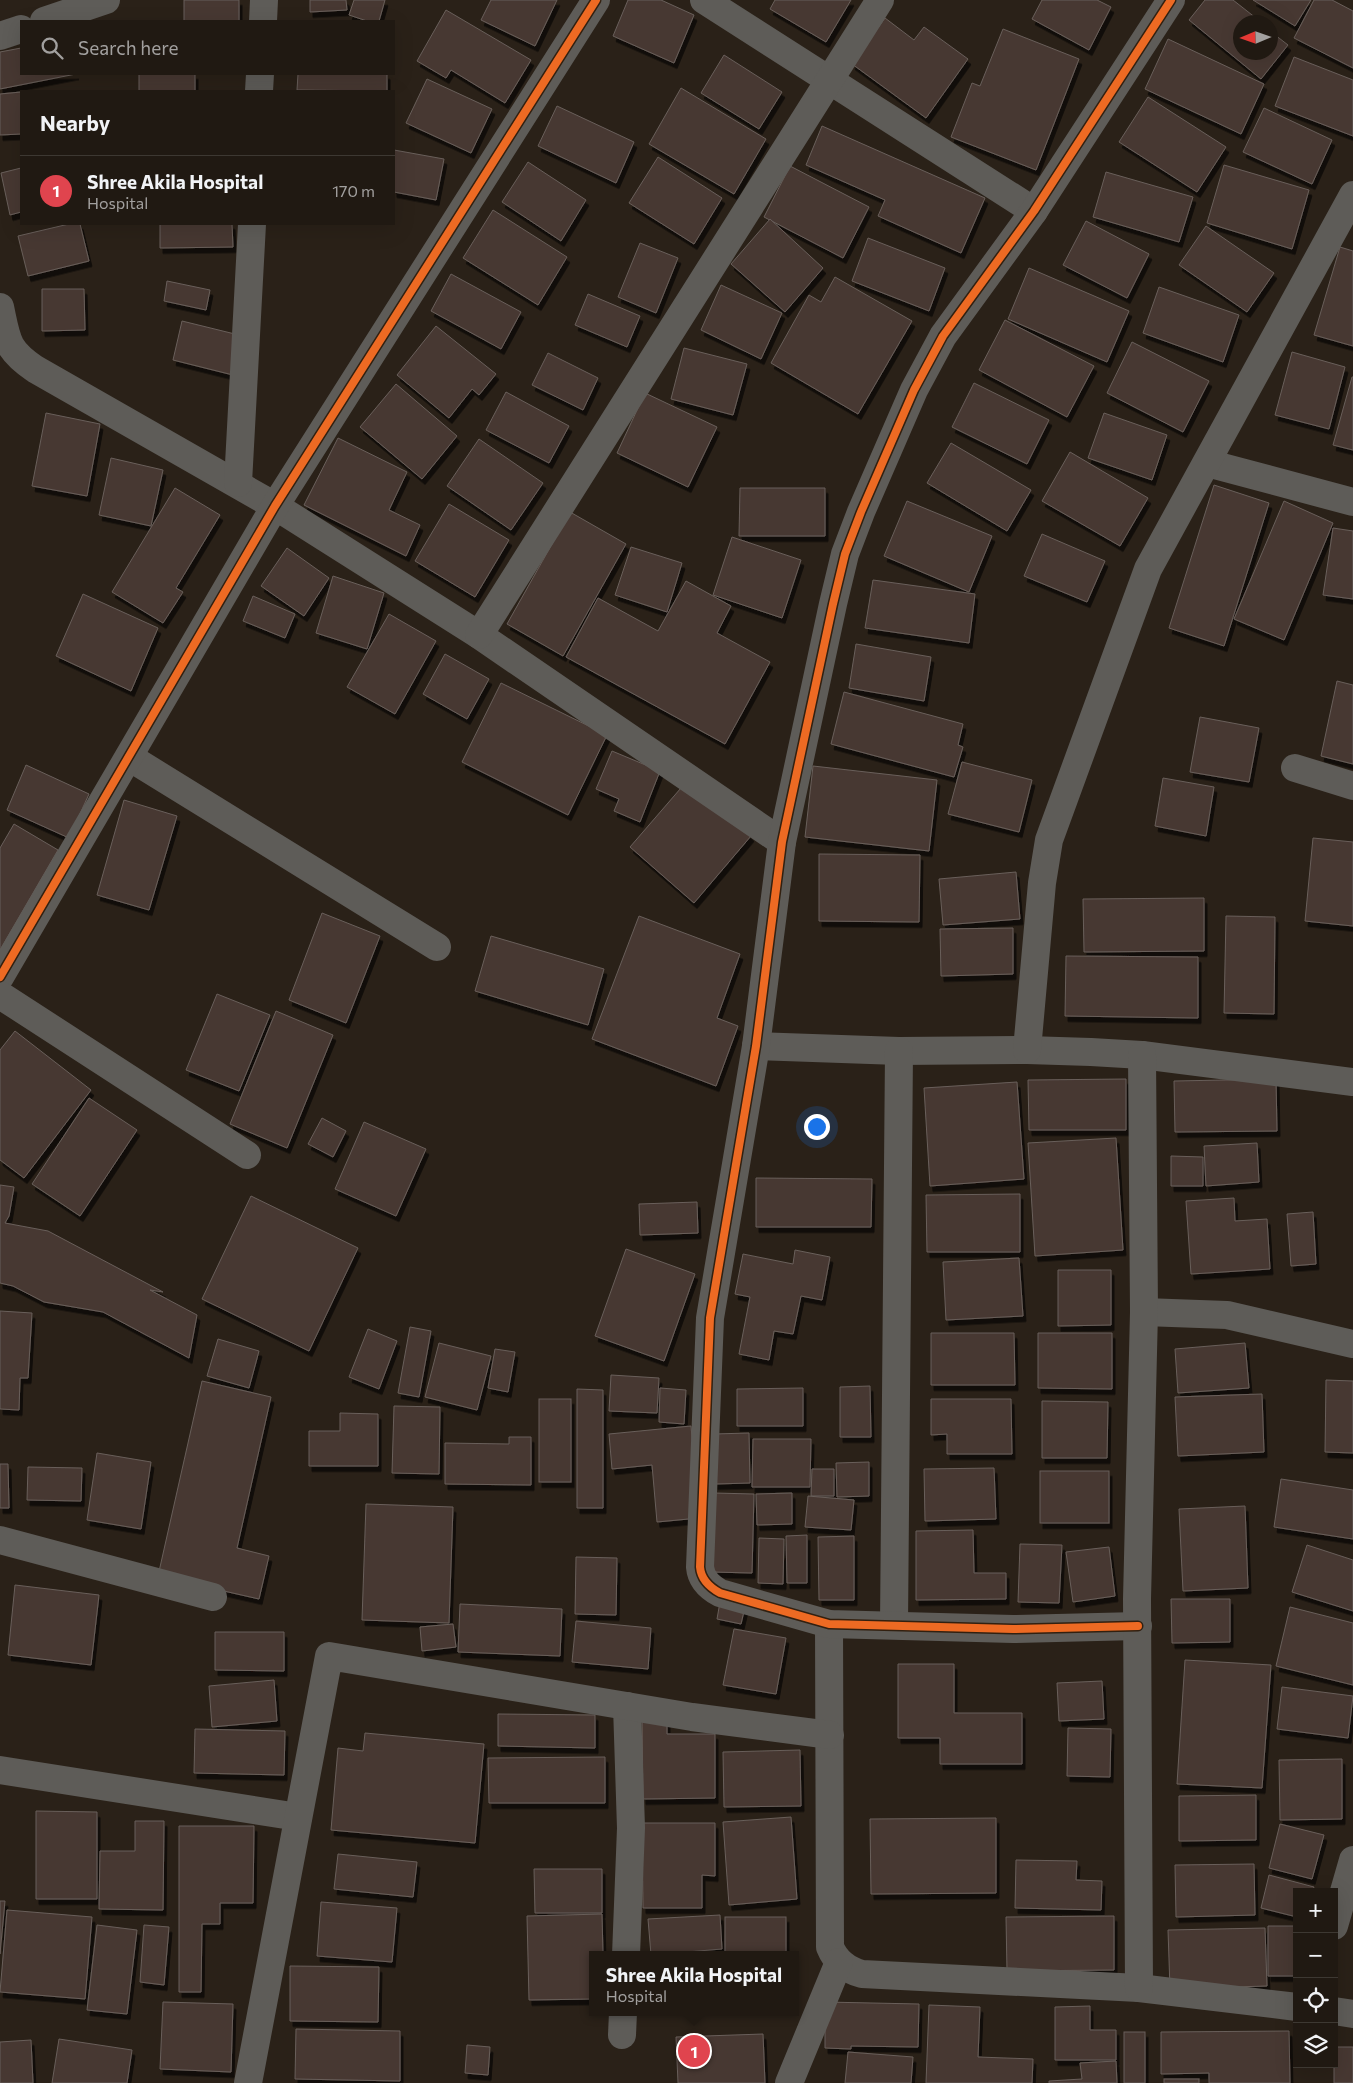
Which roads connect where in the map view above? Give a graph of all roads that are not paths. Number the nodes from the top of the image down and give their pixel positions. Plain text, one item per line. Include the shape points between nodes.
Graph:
1 (106, 0) edge
2 (264, 0) edge
3 (596, 0) edge
4 (704, 0) edge
5 (880, 0) edge
6 (1171, 0) edge
7 (47, 20) edge
8 (263, 20) edge
9 (20, 29) edge
10 (0, 36) edge
11 (260, 75) edge
12 (830, 81) junction
13 (259, 90) edge
14 (1353, 194) edge
15 (1034, 211) junction
16 (252, 225) edge
17 (1344, 230) edge
18 (0, 307) edge
19 (1207, 463) junction
20 (238, 483) junction
21 (1353, 502) edge
22 (275, 506) junction
23 (479, 635) junction
24 (128, 757) junction
25 (1295, 768) dead end
26 (1353, 786) edge
27 (782, 842) junction
28 (438, 947) dead end
29 (0, 977) edge
30 (0, 995) edge
31 (756, 1046) junction
32 (1027, 1050) junction
33 (899, 1051) junction
34 (1142, 1055) junction
35 (1353, 1082) edge
36 (247, 1155) dead end
37 (1144, 1312) junction
38 (1353, 1344) edge
39 (0, 1540) edge
40 (213, 1597) dead end
41 (829, 1624) junction
42 (894, 1625) junction
43 (1138, 1626) junction
44 (627, 1706) junction
45 (830, 1735) junction
46 (0, 1770) edge
47 (298, 1817) junction
48 (1353, 1860) edge
49 (1338, 1912) edge
50 (626, 1951) edge
51 (839, 1962) junction
52 (1139, 1988) junction
53 (1293, 2006) edge
54 (1338, 2012) edge
55 (1353, 2014) edge
56 (248, 2083) edge
57 (789, 2083) edge

1 - 7 street
2 - 8 street
3 - 22 street
4 - 12 street
5 - 12 street
6 - 15 street
9 - 10 street
11 - 13 street
12 - 15 street
12 - 23 street
14 - 17 street
15 - 27 street via 943,336 861,512 833,604
16 - 20 street
17 - 19 street
18 - 20 street via 9,346 18,358
19 - 21 street
19 - 32 street via 1148,570 1049,840
20 - 22 street
22 - 23 street
22 - 24 street
23 - 27 street
24 - 28 street
24 - 29 street
25 - 26 street
27 - 31 street
30 - 36 street
31 - 33 street
31 - 41 street via 710,1318 701,1576 720,1593
32 - 33 street
32 - 34 street
33 - 42 street
34 - 35 street
34 - 37 street
37 - 38 street via 1227,1315
37 - 43 street
39 - 40 street
41 - 42 street
41 - 45 street
42 - 43 street via 1013,1629
43 - 52 street
44 - 45 street
44 - 47 street via 329,1656
44 - 50 street via 631,1828
45 - 51 street via 830,1947
46 - 47 street
47 - 56 street
48 - 49 street
51 - 52 street via 862,1974
51 - 57 street
52 - 53 street
54 - 55 street

